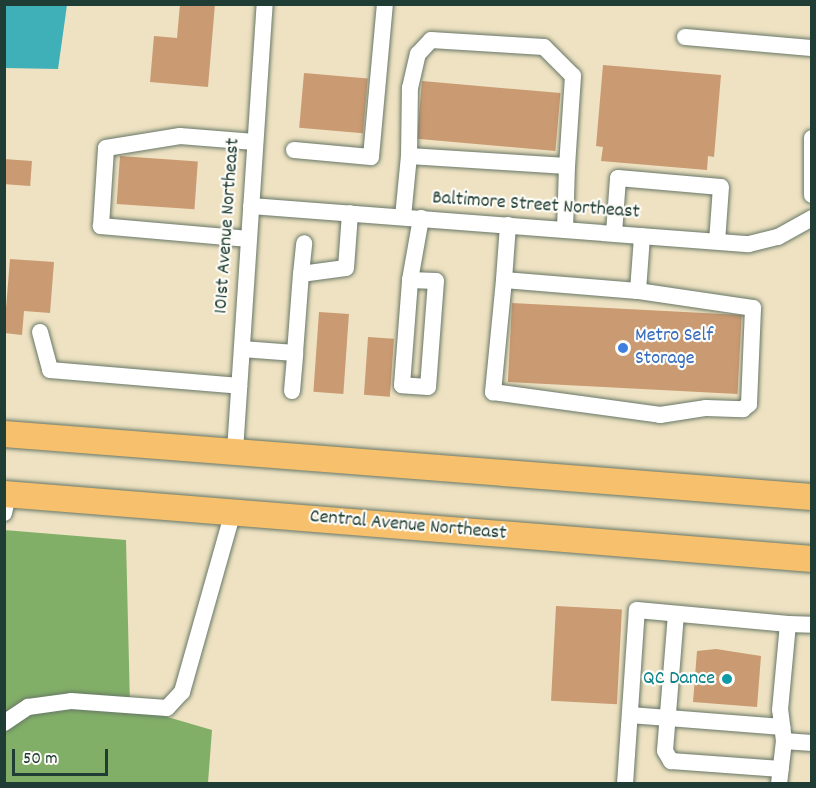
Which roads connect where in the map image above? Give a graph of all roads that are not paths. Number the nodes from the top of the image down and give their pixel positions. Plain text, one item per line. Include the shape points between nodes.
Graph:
1 (265, 4) edge
2 (385, 4) edge
3 (686, 37) dead end
4 (812, 48) edge
5 (812, 138) edge
6 (255, 142) junction
7 (811, 143) edge
8 (294, 150) dead end
9 (409, 156) junction
10 (567, 166) junction
11 (812, 195) edge
12 (251, 206) junction
13 (351, 213) junction
14 (403, 217) junction
15 (421, 218) junction
16 (812, 218) edge
17 (508, 225) junction
18 (565, 230) junction
19 (614, 233) junction
20 (642, 236) junction
21 (249, 238) junction
22 (717, 241) junction
23 (304, 243) dead end
24 (302, 274) junction
25 (410, 280) junction
26 (504, 280) junction
27 (638, 291) junction
28 (40, 332) dead end
29 (242, 349) junction
30 (295, 352) junction
31 (239, 386) junction
32 (292, 391) dead end
33 (4, 434) edge
34 (235, 451) junction
35 (812, 497) edge
36 (6, 500) edge
37 (233, 512) junction
38 (812, 559) edge
39 (676, 614) junction
40 (788, 624) junction
41 (812, 625) edge
42 (630, 715) junction
43 (669, 718) junction
44 (4, 723) edge
45 (783, 734) junction
46 (812, 743) edge
47 (780, 776) edge
48 (625, 783) edge

1 - 6 street, 101st Avenue Northeast
2 - 8 street via 371,157
3 - 4 street
5 - 7 street
6 - 12 street, 101st Avenue Northeast
6 - 21 street via 180,136 106,148 101,226
7 - 11 street
9 - 10 street
9 - 10 street via 410,88 418,54 431,40 544,47 573,76
9 - 14 street
10 - 18 street
12 - 13 street, Baltimore Street Northeast
12 - 21 street, 101st Avenue Northeast
13 - 14 street, Baltimore Street Northeast
13 - 24 street via 346,268
14 - 15 street, Baltimore Street Northeast
15 - 17 street, Baltimore Street Northeast
15 - 25 street
16 - 22 street, Baltimore Street Northeast via 778,237 749,244
17 - 18 street, Baltimore Street Northeast
17 - 26 street
18 - 19 street, Baltimore Street Northeast
19 - 20 street, Baltimore Street Northeast
19 - 22 street via 618,178 721,187
20 - 22 street, Baltimore Street Northeast
20 - 27 street
21 - 29 street, 101st Avenue Northeast
23 - 24 street
24 - 30 street
25 - 25 street via 402,386 428,387 436,281
26 - 27 street
26 - 27 street via 494,392 660,415 706,408 743,410 749,404 753,308
28 - 31 street via 50,370
29 - 30 street
29 - 31 street, 101st Avenue Northeast
30 - 32 street
31 - 34 street, 101st Avenue Northeast
33 - 34 highway
34 - 35 highway
36 - 37 highway, Central Avenue Northeast
37 - 38 highway, Central Avenue Northeast
37 - 44 street via 182,692 167,708 60,702 28,708
39 - 40 street
39 - 42 street via 637,610
39 - 43 street
40 - 41 street
40 - 45 street
42 - 43 street
42 - 48 street
43 - 45 street
43 - 47 street via 665,751 671,760
45 - 46 street
45 - 47 street

